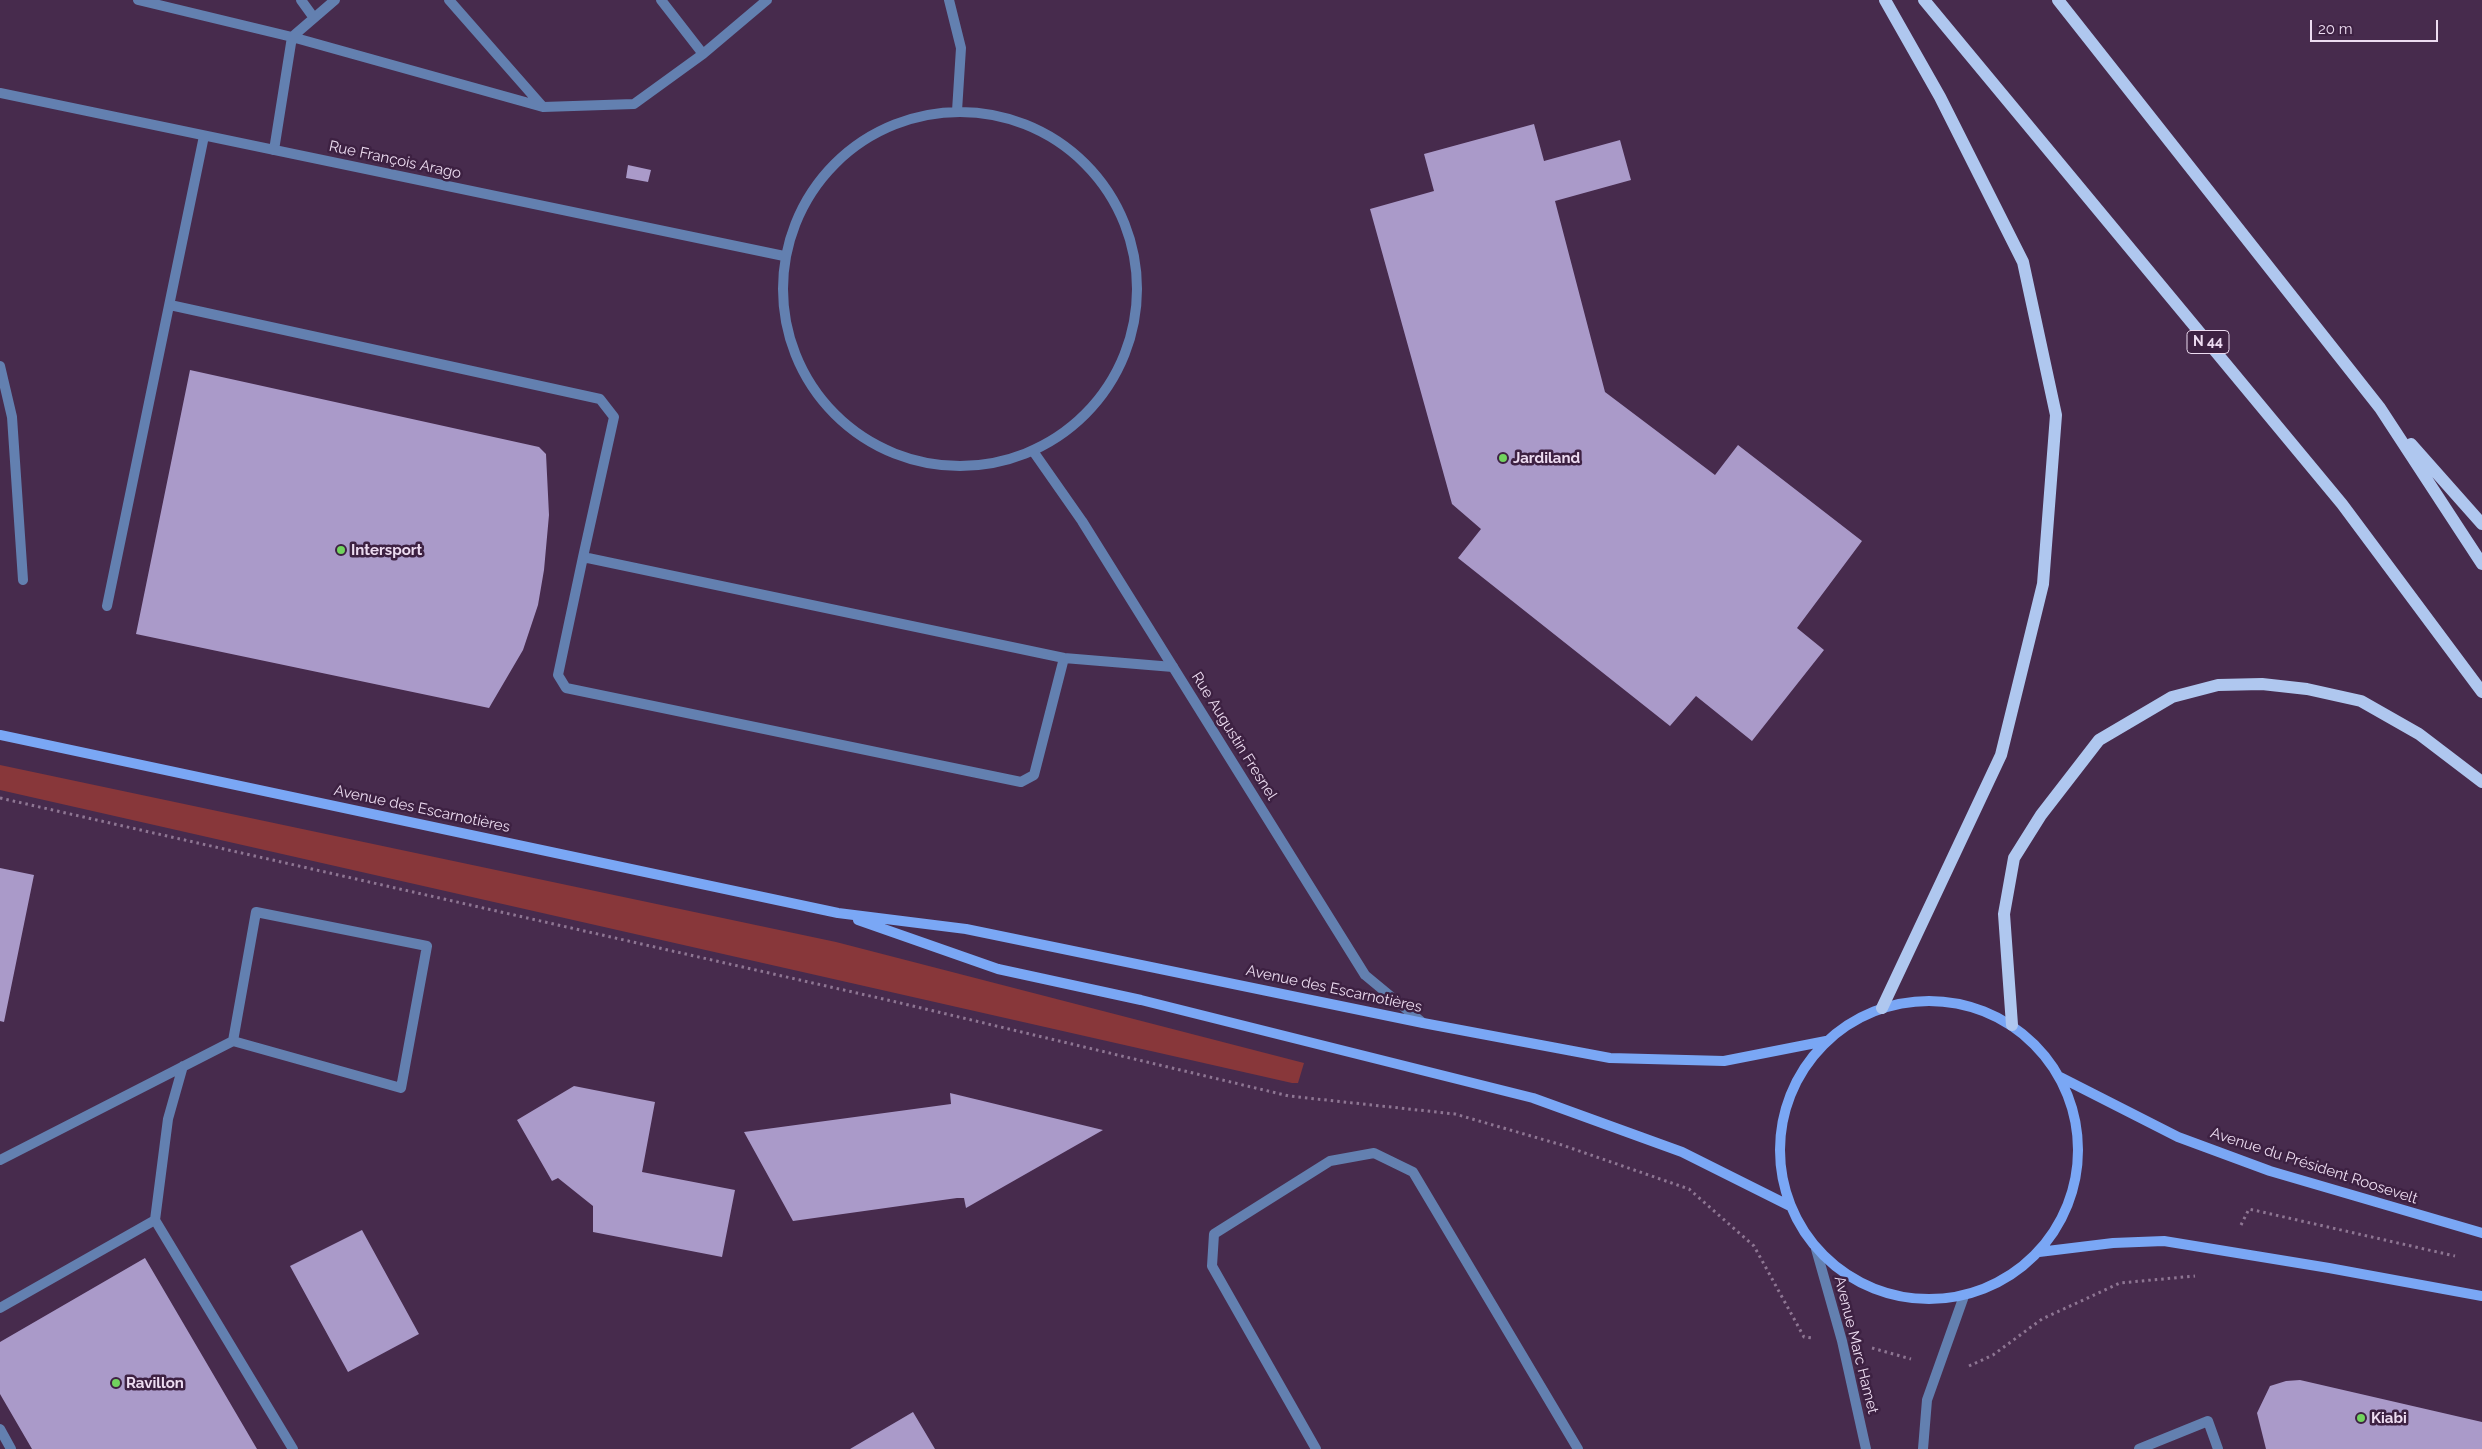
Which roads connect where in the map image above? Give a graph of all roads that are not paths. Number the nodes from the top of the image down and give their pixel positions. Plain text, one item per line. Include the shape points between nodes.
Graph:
1 (138, 0) edge
2 (301, 0) edge
3 (335, 0) edge
4 (449, 0) edge
5 (661, 0) edge
6 (767, 0) edge
7 (949, 0) edge
8 (1885, 0) edge
9 (1924, 0) edge
10 (2058, 0) edge
11 (314, 18) junction
12 (292, 37) junction
13 (703, 54) junction
14 (0, 93) edge
15 (543, 107) junction
16 (957, 111) junction
17 (204, 136) junction
18 (274, 150) junction
19 (784, 256) junction
20 (170, 305) junction
21 (0, 366) edge
22 (2380, 408) junction
23 (1033, 451) junction
24 (2482, 524) edge
25 (584, 557) junction
26 (2482, 564) edge
27 (23, 580) dead end
28 (107, 606) dead end
29 (1064, 658) junction
30 (1174, 667) junction
31 (2482, 692) edge
32 (0, 735) edge
33 (2482, 782) edge
34 (838, 913) junction
35 (1882, 1008) junction
36 (1423, 1023) junction
37 (2012, 1025) junction
38 (233, 1041) junction
39 (1826, 1041) junction
40 (183, 1066) junction
41 (2060, 1077) junction
42 (0, 1160) edge
43 (1788, 1204) junction
44 (155, 1220) junction
45 (2482, 1233) edge
46 (1816, 1250) junction
47 (2039, 1252) junction
48 (1964, 1296) junction
49 (2482, 1296) edge
50 (0, 1308) edge
51 (0, 1429) edge
52 (12, 1449) edge
53 (293, 1449) edge
54 (1316, 1449) edge
55 (1578, 1449) edge
56 (1866, 1449) edge
57 (1923, 1449) edge
58 (2139, 1449) edge
59 (2218, 1449) edge

1 - 12 street
2 - 11 street
3 - 11 street
4 - 15 street
5 - 13 street
6 - 13 street
7 - 16 street via 961,48
8 - 35 main road via 1940,97 2023,262 2056,416 2043,584 2001,755
9 - 31 main road, N 44 via 2342,504
10 - 22 main road
11 - 12 street
12 - 15 street
12 - 18 street
13 - 15 street via 634,104
14 - 17 street, Rue François Arago
16 - 19 street via 897,122 845,153 806,198
16 - 23 street via 1018,121 1072,151 1112,198 1131,239 1138,284 1133,330 1116,375 1087,413 1062,435
17 - 18 street, Rue François Arago
17 - 20 street
18 - 19 street, Rue François Arago
19 - 23 street via 782,311 798,364 829,410 872,444 924,464 980,466
20 - 25 street via 600,398 614,417
20 - 28 street
21 - 27 street via 12,417
22 - 24 main road
22 - 26 main road
23 - 30 street, Rue Augustin Fresnel via 1082,521
25 - 29 street
25 - 29 street via 558,675 566,688 1021,782 1034,775
29 - 30 street
30 - 36 street, Rue Augustin Fresnel via 1365,975
32 - 34 main road, Avenue des Escarnotières
33 - 37 main road via 2419,734 2360,702 2307,688 2262,684 2218,685 2172,698 2099,740 2041,815 2014,858 2004,914
34 - 36 main road, Avenue des Escarnotières via 966,929
34 - 43 main road, Avenue des Escarnotières via 998,969 1141,1000 1533,1098 1682,1152
35 - 37 main road via 1915,1001 1949,1002 1982,1010
35 - 39 main road via 1852,1021
36 - 39 main road, Avenue des Escarnotières via 1610,1058 1724,1061
37 - 41 main road via 2039,1048
38 - 38 street via 256,912 427,946 401,1088
38 - 40 street
39 - 43 main road via 1799,1076 1782,1116 1779,1161
40 - 42 street
40 - 44 street via 168,1119
41 - 45 main road, Avenue du Président Roosevelt via 2178,1137 2270,1171
41 - 47 main road via 2076,1121 2078,1168 2065,1213
43 - 46 main road
44 - 50 street
44 - 53 street
46 - 48 main road via 1847,1276 1884,1293 1924,1300
46 - 56 street, Avenue Marc Hamet via 1842,1341
47 - 48 main road via 2005,1280
47 - 49 main road via 2164,1241
48 - 57 street via 1927,1400
51 - 52 street
54 - 55 street via 1212,1266 1214,1234 1330,1161 1374,1153 1413,1172
58 - 59 street via 2208,1422

